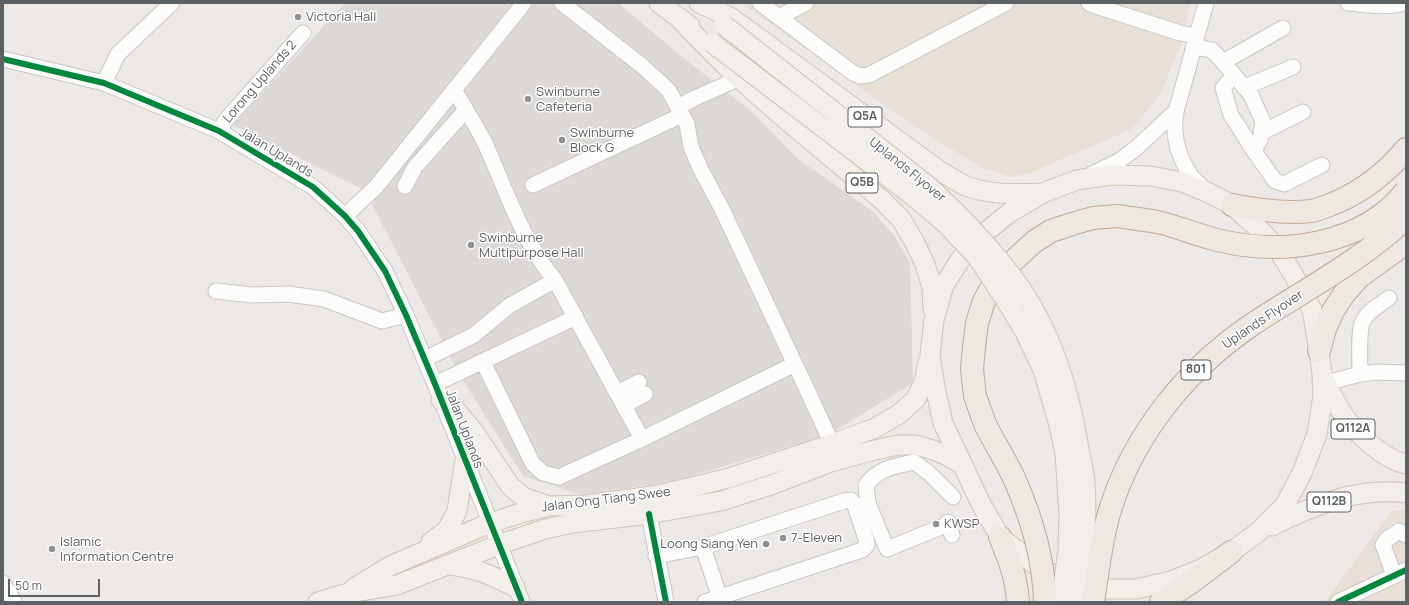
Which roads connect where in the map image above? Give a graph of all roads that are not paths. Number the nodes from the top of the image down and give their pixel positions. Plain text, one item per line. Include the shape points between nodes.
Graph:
1 (172, 3) edge
2 (524, 3) edge
3 (562, 3) edge
4 (659, 3) edge
5 (697, 3) edge
6 (760, 3) edge
7 (1006, 3) edge
8 (1089, 3) edge
9 (1206, 3) edge
10 (1348, 3) edge
11 (1405, 3) edge
12 (800, 4) edge
13 (779, 17) junction
14 (679, 18) junction
15 (1283, 28) dead end
16 (303, 33) dead end
17 (1195, 42) junction
18 (3, 59) edge
19 (1223, 62) junction
20 (1293, 67) dead end
21 (1234, 75) junction
22 (738, 78) junction
23 (104, 83) junction
24 (1245, 87) junction
25 (454, 92) junction
26 (466, 110) junction
27 (680, 111) junction
28 (1175, 112) junction
29 (1303, 112) dead end
30 (219, 131) junction
31 (1261, 133) junction
32 (1406, 149) edge
33 (1254, 151) junction
34 (1322, 165) dead end
35 (1077, 180) junction
36 (533, 185) dead end
37 (404, 186) dead end
38 (1406, 191) edge
39 (1045, 192) junction
40 (1209, 193) junction
41 (1232, 205) junction
42 (345, 216) junction
43 (1406, 218) edge
44 (1406, 243) edge
45 (555, 280) junction
46 (216, 291) dead end
47 (1389, 298) dead end
48 (406, 316) junction
49 (576, 317) junction
50 (934, 320) junction
51 (1319, 351) junction
52 (930, 355) junction
53 (425, 359) junction
54 (483, 362) junction
55 (795, 364) junction
56 (1406, 373) edge
57 (1360, 374) junction
58 (1324, 378) junction
59 (642, 388) dead end
60 (438, 392) junction
61 (621, 399) junction
62 (642, 439) junction
63 (832, 444) junction
64 (871, 451) junction
65 (465, 460) junction
66 (1406, 464) edge
67 (963, 465) junction
68 (873, 475) junction
69 (1403, 494) edge
70 (953, 496) dead end
71 (549, 506) junction
72 (862, 506) junction
73 (649, 514) junction
74 (490, 523) junction
75 (1257, 533) junction
76 (952, 535) dead end
77 (1406, 535) edge
78 (1000, 537) junction
79 (498, 545) junction
80 (703, 547) junction
81 (1231, 552) junction
82 (656, 556) junction
83 (448, 565) junction
84 (390, 566) junction
85 (1400, 572) edge
86 (3, 583) edge
87 (344, 594) junction
88 (518, 595) edge
89 (720, 598) junction
90 (14, 602) edge
91 (318, 602) edge
92 (666, 602) edge
93 (705, 602) edge
94 (1018, 602) edge
95 (1045, 602) edge
96 (1061, 602) edge
97 (1079, 602) edge
98 (1092, 602) edge
99 (1161, 602) edge
100 (1338, 602) edge

1 - 23 street via 118,54
2 - 25 street
3 - 27 street via 657,79
4 - 14 main road, Q5B
5 - 39 main road, Q5A via 730,17 941,172 967,186 989,192
5 - 97 main road, Uplands Flyover / Q5A, bridge via 927,185 956,211 992,250 1022,291 1044,331 1059,367 1074,422 1085,483 1084,553
6 - 13 street
7 - 13 street via 869,75 860,76
8 - 17 street via 1180,33
9 - 17 street
10 - 11 street via 1395,6
12 - 13 street
14 - 22 main road, Q5B
14 - 96 main road, Uplands Flyover / Q5B, bridge via 912,196 946,224 978,258 1025,332 1043,370 1059,425 1065,454 1069,515 1068,550
15 - 19 street
16 - 30 street, Lorong Uplands 2
17 - 19 street via 1211,50
17 - 28 street
18 - 23 street, Jalan Uplands
19 - 21 street
20 - 24 street
21 - 24 street
21 - 33 street via 1224,88 1231,114
22 - 27 street via 695,98
22 - 50 main road, Q5B via 901,219 925,264 932,288
23 - 30 street, Jalan Uplands
24 - 31 street via 1263,122
25 - 26 street
25 - 42 street via 376,186
26 - 37 street via 415,167
26 - 45 street via 484,141 531,247
27 - 36 street
27 - 55 street via 687,124 691,147 701,170
28 - 35 street via 1118,162
28 - 40 street via 1174,129 1181,157 1191,176
29 - 31 street
30 - 42 street, Jalan Uplands via 313,187
31 - 33 street
32 - 41 highway via 1372,183 1350,196 1312,211 1259,210
33 - 34 street via 1275,181 1284,184
35 - 39 main road
35 - 40 main road via 1111,175 1151,176 1182,182
38 - 95 highway, bridge via 1380,216 1357,230 1323,242 1296,246 1269,248 1218,240 1140,219 1117,216 1093,218 1051,231 1035,241 1000,273 984,301 977,323 972,368 975,396 985,424 1014,478 1029,517 1038,550
39 - 50 main road via 1010,213 976,239 944,285
40 - 41 main road
41 - 51 main road via 1277,248 1293,274 1312,310
42 - 48 street, Jalan Uplands via 385,271
43 - 98 highway, Uplands Flyover / 801, bridge via 1353,260 1227,343 1199,367 1170,398 1145,434 1125,470 1111,508
44 - 51 highway via 1359,277 1344,294 1325,329
45 - 49 street
45 - 53 street via 508,306 474,335
46 - 48 street via 252,295 288,294 324,299 382,321
47 - 57 street via 1363,321
48 - 53 street, Jalan Uplands
49 - 54 street
49 - 61 street
50 - 52 main road
51 - 58 main road
52 - 63 main road, Jalan Ong Tiang Swee via 924,382 916,399 899,414 875,428
52 - 67 main road via 943,423
53 - 60 street, Jalan Uplands
54 - 60 street
54 - 62 street via 533,464 543,473 559,478
55 - 62 street
55 - 63 street
56 - 57 street
57 - 58 street
58 - 66 main road, Q112A via 1340,412 1350,426 1385,454
58 - 75 main road via 1316,434 1302,473 1285,505
59 - 61 street
60 - 65 street, Jalan Uplands
60 - 71 main road via 474,432 512,487 525,498
61 - 62 street
63 - 71 main road, Jalan Ong Tiang Swee via 729,478 659,495 586,505
64 - 67 main road, Jalan Ong Tiang Swee via 898,445 916,445 943,454
64 - 68 street
64 - 73 main road, Jalan Ong Tiang Swee via 831,462 721,501
65 - 74 street, Jalan Uplands
65 - 84 main road via 457,511 447,530
67 - 78 main road
68 - 70 street via 914,462
68 - 72 street via 866,485
69 - 75 main road, Q112B via 1368,493 1340,498 1291,516
71 - 74 main road, Jalan Ong Tiang Swee
72 - 76 street via 887,549 948,522
72 - 80 street via 851,500 844,501
72 - 89 street via 867,545 862,550
73 - 79 main road, Jalan Ong Tiang Swee via 556,526
73 - 82 street
74 - 79 street, Jalan Uplands
74 - 84 main road, Jalan Ong Tiang Swee
75 - 81 main road
77 - 85 street via 1398,531 1383,545
78 - 81 main road via 1038,567 1068,582 1103,589 1136,589 1171,581 1201,569
78 - 94 highway via 1010,559
79 - 83 main road, Jalan Ong Tiang Swee
79 - 88 street, Jalan Uplands
80 - 82 street
80 - 89 street
81 - 99 highway
82 - 92 street
83 - 87 main road, Jalan Ong Tiang Swee via 397,585
83 - 88 main road via 481,571
84 - 87 main road, Jalan Ong Tiang Swee
85 - 100 street
86 - 90 street
87 - 91 main road, Jalan Ong Tiang Swee
89 - 93 street

